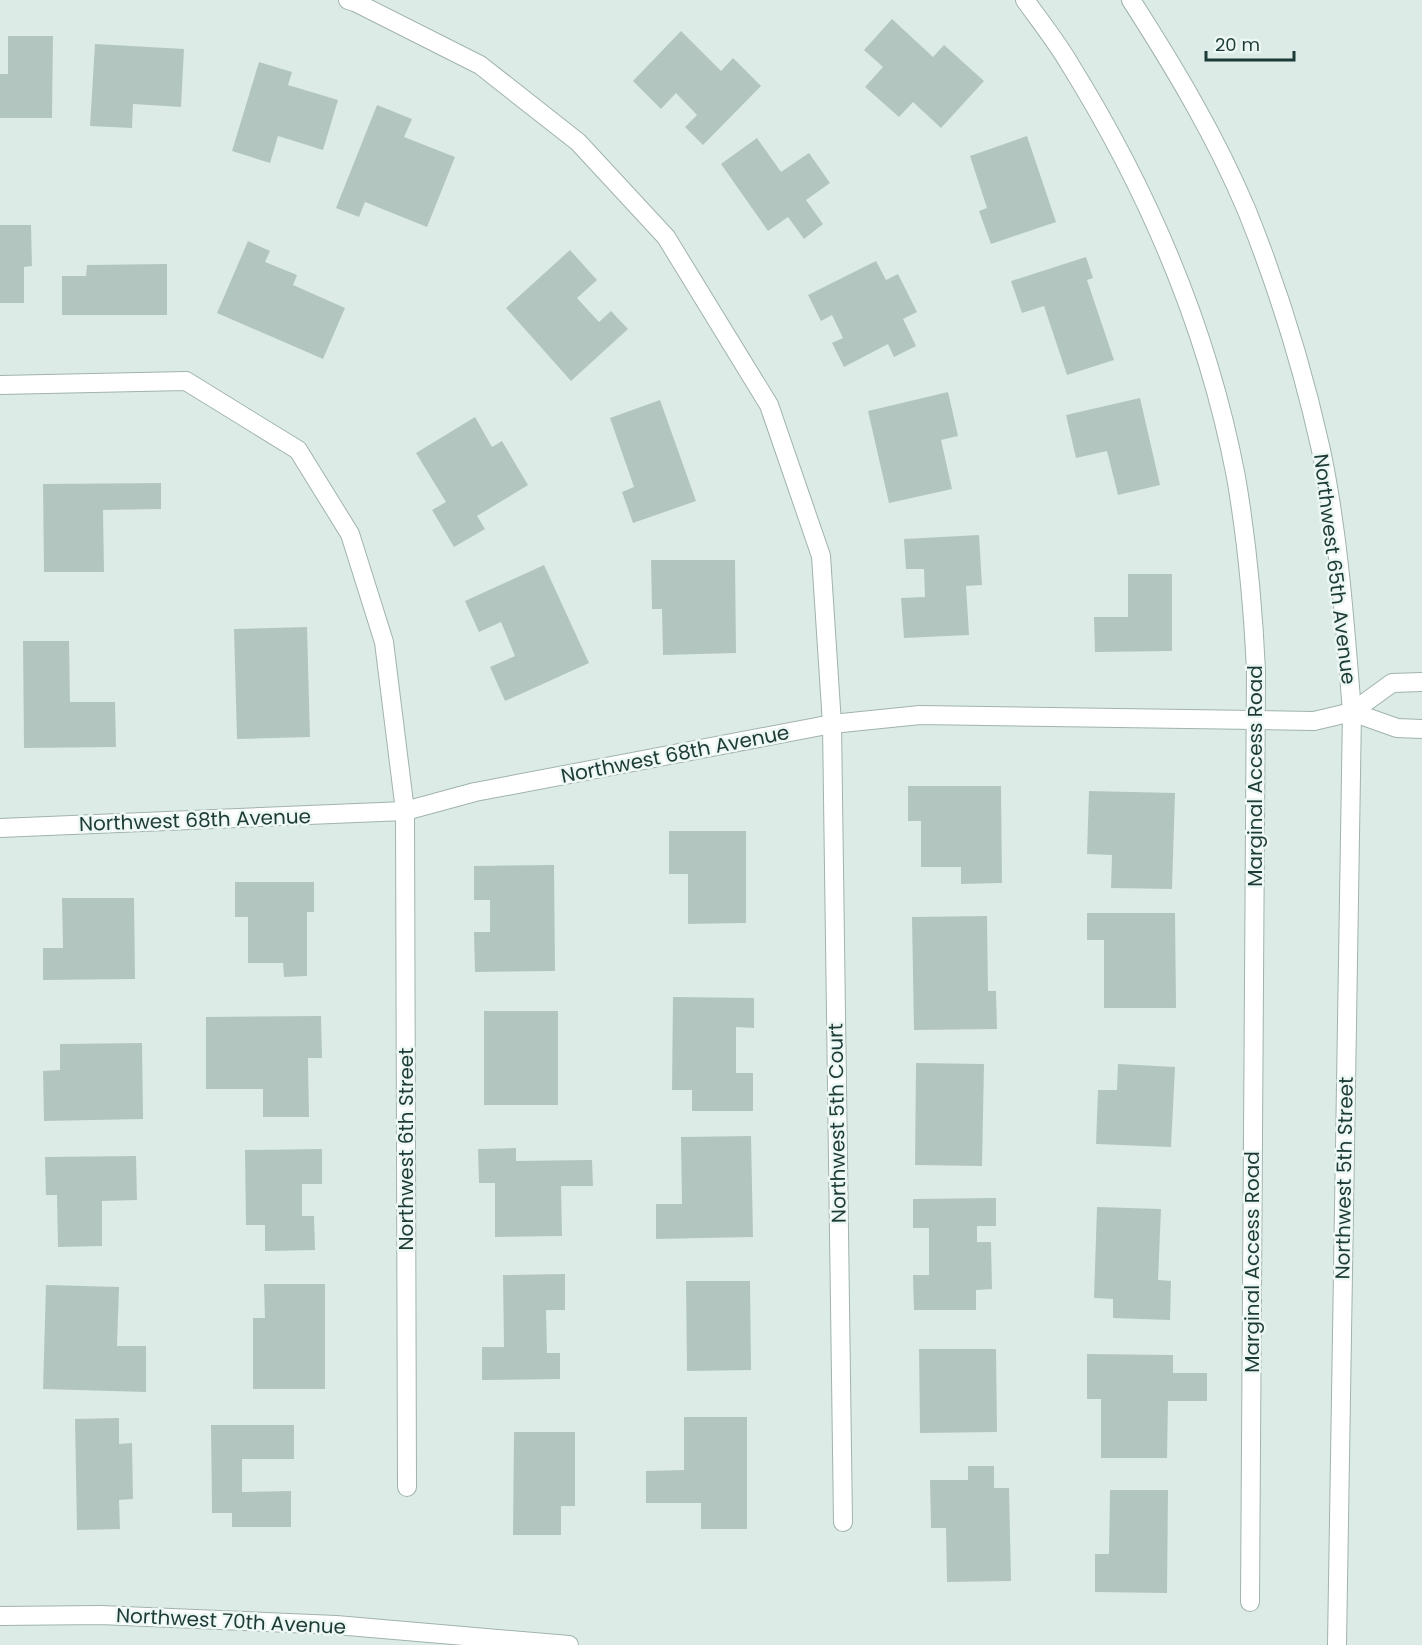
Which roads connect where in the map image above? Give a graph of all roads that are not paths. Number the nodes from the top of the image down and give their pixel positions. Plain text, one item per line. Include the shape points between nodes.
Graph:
1 (348, 0) edge
2 (1025, 0) edge
3 (1131, 0) edge
4 (0, 385) edge
5 (1422, 682) edge
6 (1352, 712) junction
7 (1256, 721) junction
8 (832, 724) junction
9 (1422, 729) edge
10 (405, 811) junction
11 (0, 828) edge
12 (407, 1487) dead end
13 (843, 1522) dead end
14 (1250, 1602) dead end
15 (0, 1616) edge
16 (569, 1645) edge
17 (1336, 1645) edge

1 - 8 street, Northwest 5th Court via 480,65 578,142 666,237 769,405 820,556
2 - 7 street, Marginal Access Road via 1069,62 1109,132 1152,217 1196,326 1237,488 1254,621
3 - 6 street, Northwest 65th Avenue via 1213,139 1246,211 1296,353 1321,451 1334,524
4 - 10 street, Northwest 6th Street via 186,381 298,450 350,534 384,642
5 - 6 street, Northwest 68th Avenue via 1392,683
6 - 7 street, Northwest 68th Avenue via 1314,721
6 - 9 street via 1397,728
6 - 17 street, Northwest 5th Street
7 - 8 street, Northwest 68th Avenue via 920,715
7 - 14 street, Marginal Access Road
8 - 10 street, Northwest 68th Avenue via 475,792
8 - 13 street, Northwest 5th Court
10 - 11 street, Northwest 68th Avenue
10 - 12 street, Northwest 6th Street
15 - 16 street, Northwest 70th Avenue via 100,1615 336,1625

